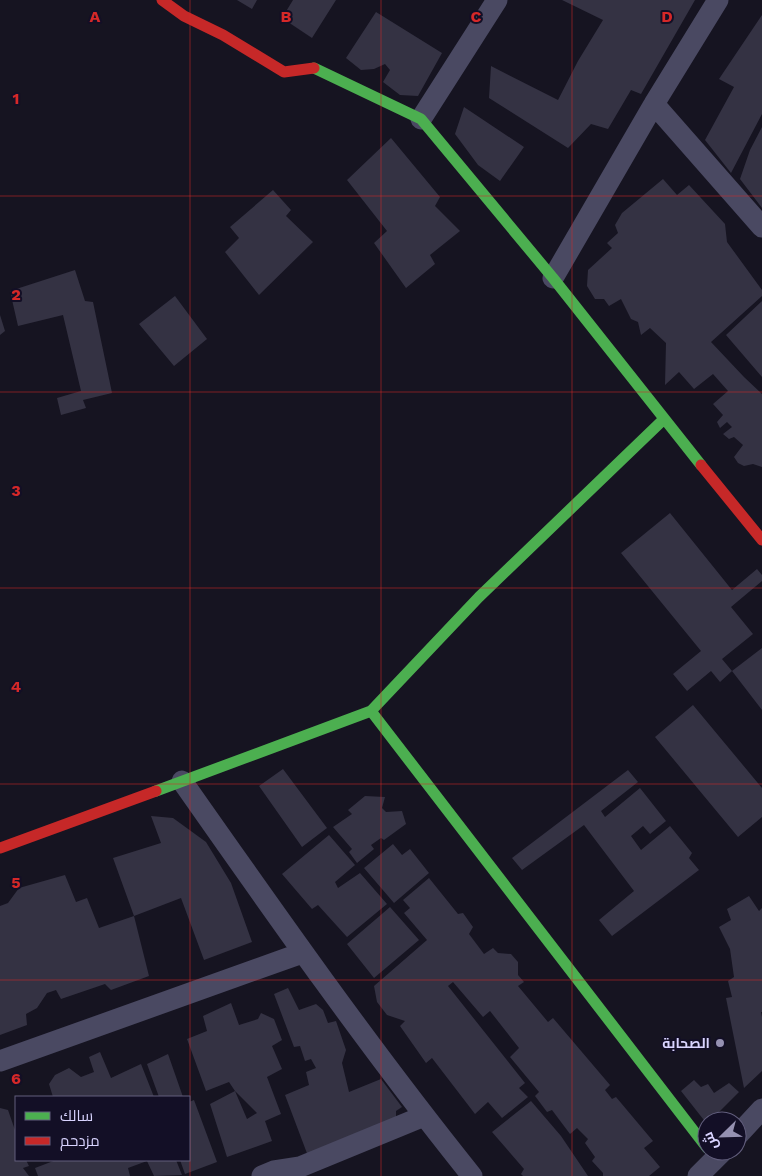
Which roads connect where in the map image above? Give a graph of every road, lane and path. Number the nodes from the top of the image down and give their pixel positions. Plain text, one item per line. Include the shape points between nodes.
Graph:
1 (162, 0) edge
2 (497, 0) edge
3 (718, 0) edge
4 (654, 104) junction
5 (421, 119) junction
6 (762, 227) edge
7 (553, 278) junction
8 (664, 419) junction
9 (762, 540) edge
10 (371, 711) junction
11 (182, 782) junction
12 (0, 848) edge
13 (302, 953) junction
14 (0, 1061) edge
15 (762, 1109) edge
16 (424, 1116) junction
17 (747, 1125) edge
18 (697, 1131) edge
19 (707, 1161) edge
20 (262, 1176) edge
21 (472, 1176) edge
22 (698, 1176) edge

1 - 5 street via 184,16 284,72 316,68
2 - 5 street
3 - 4 street
4 - 6 street
4 - 7 street
5 - 7 street
7 - 8 street
8 - 9 street
8 - 10 street via 479,597
10 - 11 street
10 - 18 street
11 - 12 street
11 - 13 street
13 - 14 street
13 - 16 street
15 - 17 street
16 - 20 street via 300,1166
16 - 21 street
19 - 22 street

